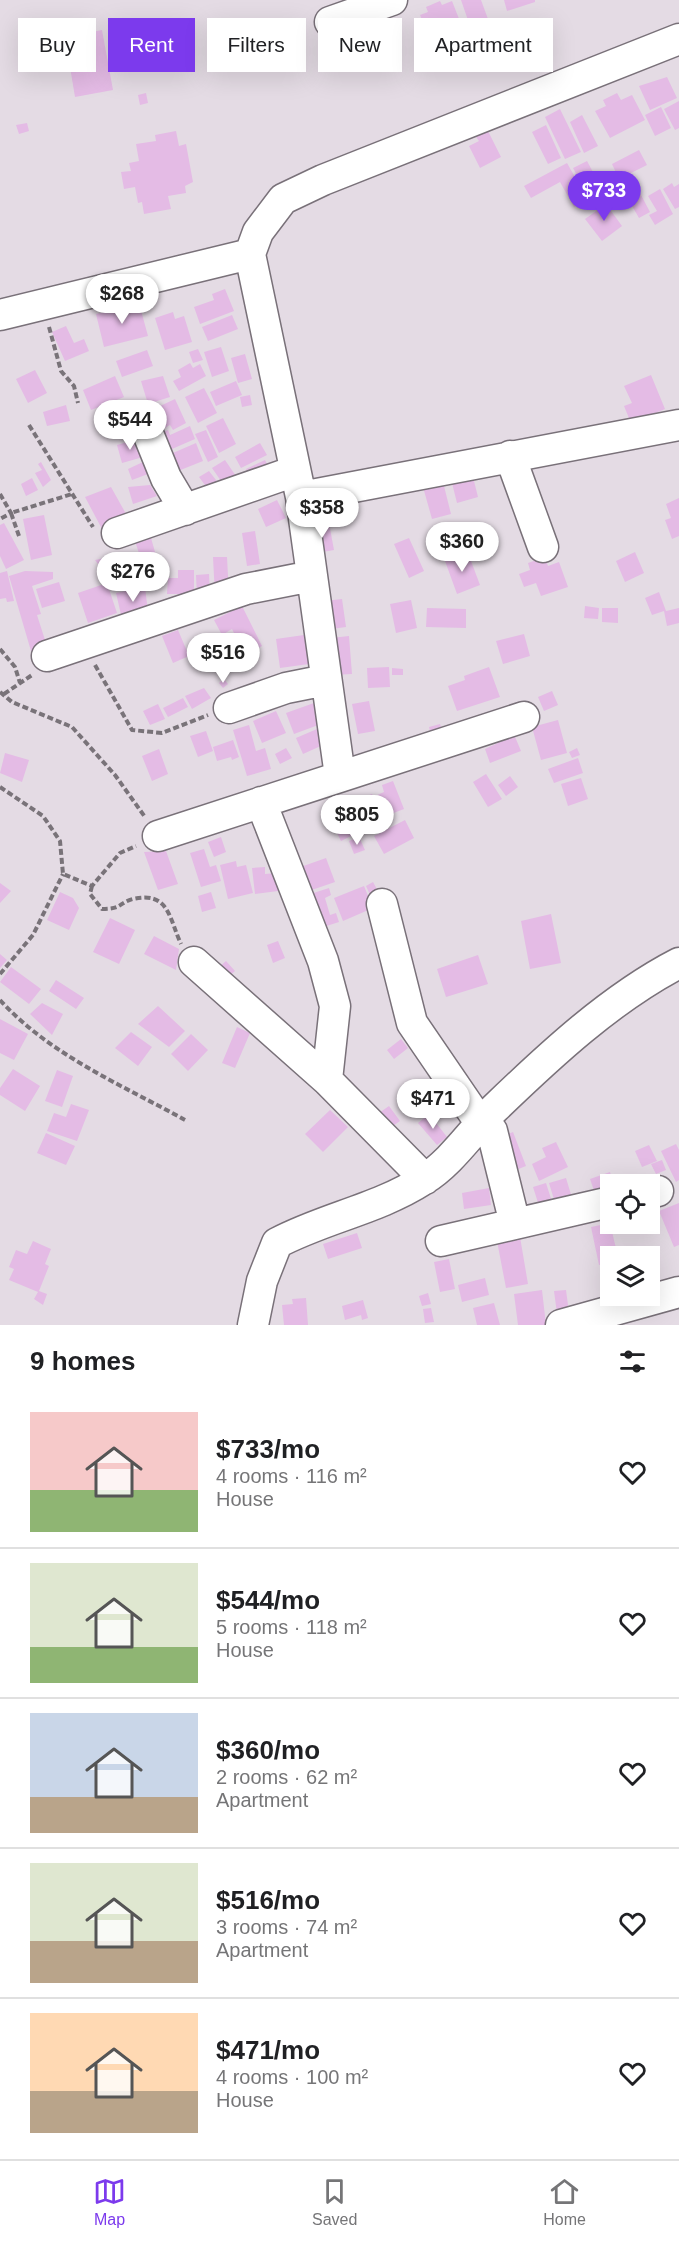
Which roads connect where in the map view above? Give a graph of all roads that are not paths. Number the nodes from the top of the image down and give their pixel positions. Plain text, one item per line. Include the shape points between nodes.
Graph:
1 (392, 0) edge
2 (341, 18) edge
3 (679, 39) edge
4 (250, 254) junction
5 (0, 315) edge
6 (679, 425) edge
7 (147, 431) dead end
8 (510, 456) junction
9 (298, 484) junction
10 (185, 510) junction
11 (117, 534) road end
12 (543, 547) dead end
13 (312, 576) junction
14 (47, 656) road end
15 (326, 680) junction
16 (229, 708) road end
17 (524, 717) dead end
18 (340, 776) junction
19 (261, 802) junction
20 (158, 836) road end
21 (382, 904) dead end
22 (195, 962) road end
23 (679, 963) edge
24 (327, 1080) junction
25 (481, 1124) junction
26 (425, 1179) junction
27 (600, 1204) edge
28 (515, 1224) junction
29 (441, 1241) dead end
30 (679, 1292) edge
31 (254, 1325) edge
32 (561, 1325) edge

1 - 2 street
3 - 4 street via 440,132 284,199 258,232
4 - 5 street
4 - 9 street
6 - 8 street
7 - 10 street via 166,478
8 - 9 street
8 - 12 street
9 - 10 street
9 - 13 street
10 - 11 street
13 - 14 street via 246,589
13 - 15 street
15 - 16 street via 286,688
15 - 18 street
17 - 18 street
18 - 19 street
19 - 20 street
19 - 24 street via 323,961 335,1006
21 - 25 street via 412,1023
22 - 24 street
23 - 25 street via 624,995 549,1058
24 - 26 street
25 - 26 street
25 - 28 street via 492,1131
26 - 31 street via 390,1198 303,1229 277,1243 262,1281
27 - 28 street
28 - 29 street
30 - 32 street

